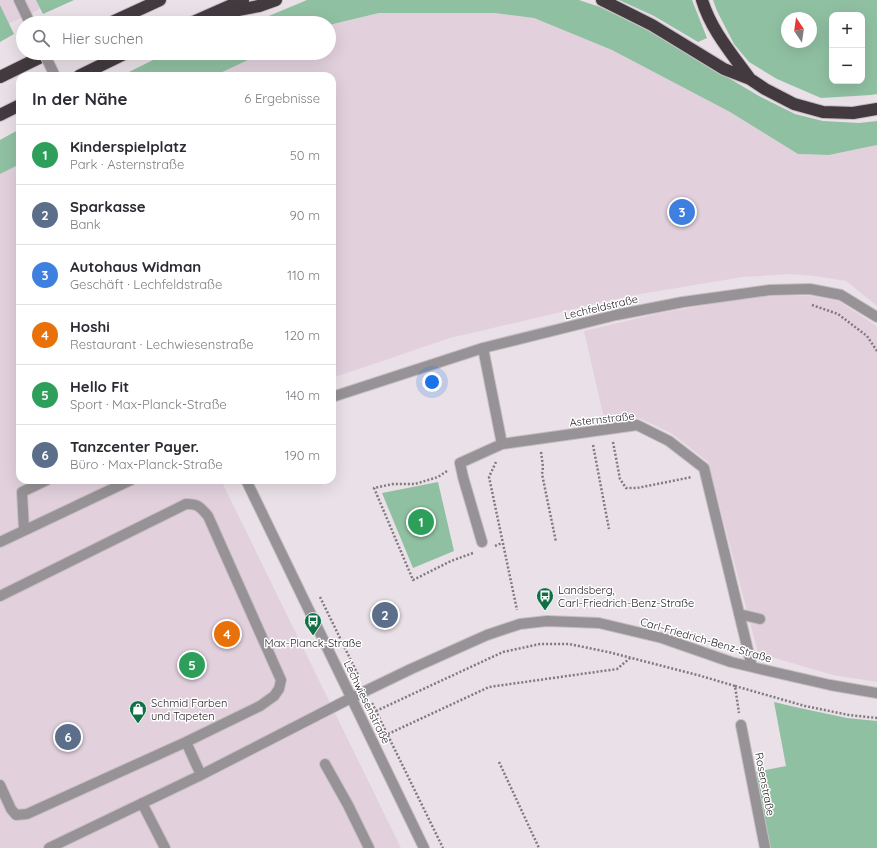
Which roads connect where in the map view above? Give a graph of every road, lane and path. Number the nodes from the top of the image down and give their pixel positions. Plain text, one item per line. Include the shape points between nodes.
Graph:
1 (19, 0) edge
2 (160, 0) edge
3 (243, 0) edge
4 (276, 0) edge
5 (602, 0) edge
6 (702, 0) edge
7 (27, 16) edge
8 (125, 16) edge
9 (207, 16) joint
10 (35, 60) edge
11 (48, 60) edge
12 (112, 60) edge
13 (54, 72) edge
14 (87, 72) edge
15 (0, 77) edge
16 (750, 79) junction
17 (16, 107) edge
18 (877, 109) edge
19 (0, 115) edge
20 (810, 305) dead end
21 (877, 317) edge
22 (483, 348) junction
23 (877, 350) edge
24 (336, 396) edge
25 (610, 428) junction
26 (590, 431) junction
27 (538, 439) junction
28 (502, 444) junction
29 (460, 463) junction
30 (705, 474) junction
31 (39, 484) edge
32 (122, 484) edge
33 (248, 484) edge
34 (609, 529) dead end
35 (24, 530) junction
36 (0, 542) edge
37 (556, 542) dead end
38 (502, 543) junction
39 (483, 547) junction
40 (317, 591) dead end
41 (0, 596) edge
42 (739, 614) junction
43 (760, 619) dead end
44 (520, 624) junction
45 (630, 658) junction
46 (752, 667) junction
47 (735, 686) junction
48 (366, 691) junction
49 (877, 693) edge
50 (351, 698) junction
51 (376, 711) junction
52 (877, 718) edge
53 (741, 725) joint
54 (388, 734) junction
55 (372, 741) junction
56 (186, 742) junction
57 (499, 762) dead end
58 (325, 764) dead end
59 (201, 775) junction
60 (0, 785) edge
61 (142, 803) junction
62 (49, 848) edge
63 (165, 848) edge
64 (369, 848) edge
65 (424, 848) edge
66 (443, 848) edge
67 (539, 848) edge
68 (765, 848) edge

1 - 7 street
2 - 8 highway
3 - 9 highway
4 - 9 highway via 259,6
5 - 16 highway via 652,25 724,69
6 - 16 highway via 716,31
10 - 15 highway
11 - 13 street, bridge
12 - 14 highway
16 - 18 highway via 794,104 823,112 853,113
17 - 19 highway
20 - 23 path via 838,314 867,336
21 - 22 street, Lechfeldstraße via 842,295 810,289 770,290 683,302 616,315
22 - 24 street, Lechfeldstraße
22 - 28 street
25 - 26 street, Asternstraße
25 - 30 street, Asternstraße via 637,424 669,441 704,468
25 - 30 path via 620,479 626,488
26 - 27 street, Asternstraße
26 - 34 path
27 - 28 street, Asternstraße
27 - 37 path via 542,474
28 - 29 street, Asternstraße
28 - 38 path via 489,477
29 - 39 street
29 - 39 path via 438,477 415,484 393,484 374,488 413,580
30 - 42 street, Asternstraße
31 - 35 street via 22,492
32 - 35 street
33 - 50 street, Lechwiesenstraße
35 - 36 street
38 - 39 path
38 - 44 path
40 - 48 path
41 - 56 street via 186,504 194,504 201,508 208,516 281,680 274,696 260,706
42 - 43 street
42 - 46 street, Asternstraße
44 - 46 street, Carl-Friedrich-Benz-Straße via 547,621 599,624 662,638
44 - 48 street, Carl-Friedrich-Benz-Straße via 487,635
45 - 47 path
45 - 51 path via 569,644 540,644 503,652
45 - 54 path via 617,669 489,687
46 - 49 street, Carl-Friedrich-Benz-Straße
47 - 52 path via 805,706
47 - 53 path
48 - 50 street, Carl-Friedrich-Benz-Straße
48 - 51 path
50 - 55 street, Lechwiesenstraße
50 - 59 street
51 - 54 path
53 - 68 street, Rosenstraße
54 - 55 path
54 - 66 path
55 - 65 street, Lechwiesenstraße
56 - 59 street
56 - 60 street via 27,814 16,815
57 - 67 path
58 - 64 street
59 - 61 street
61 - 62 street
61 - 63 street

